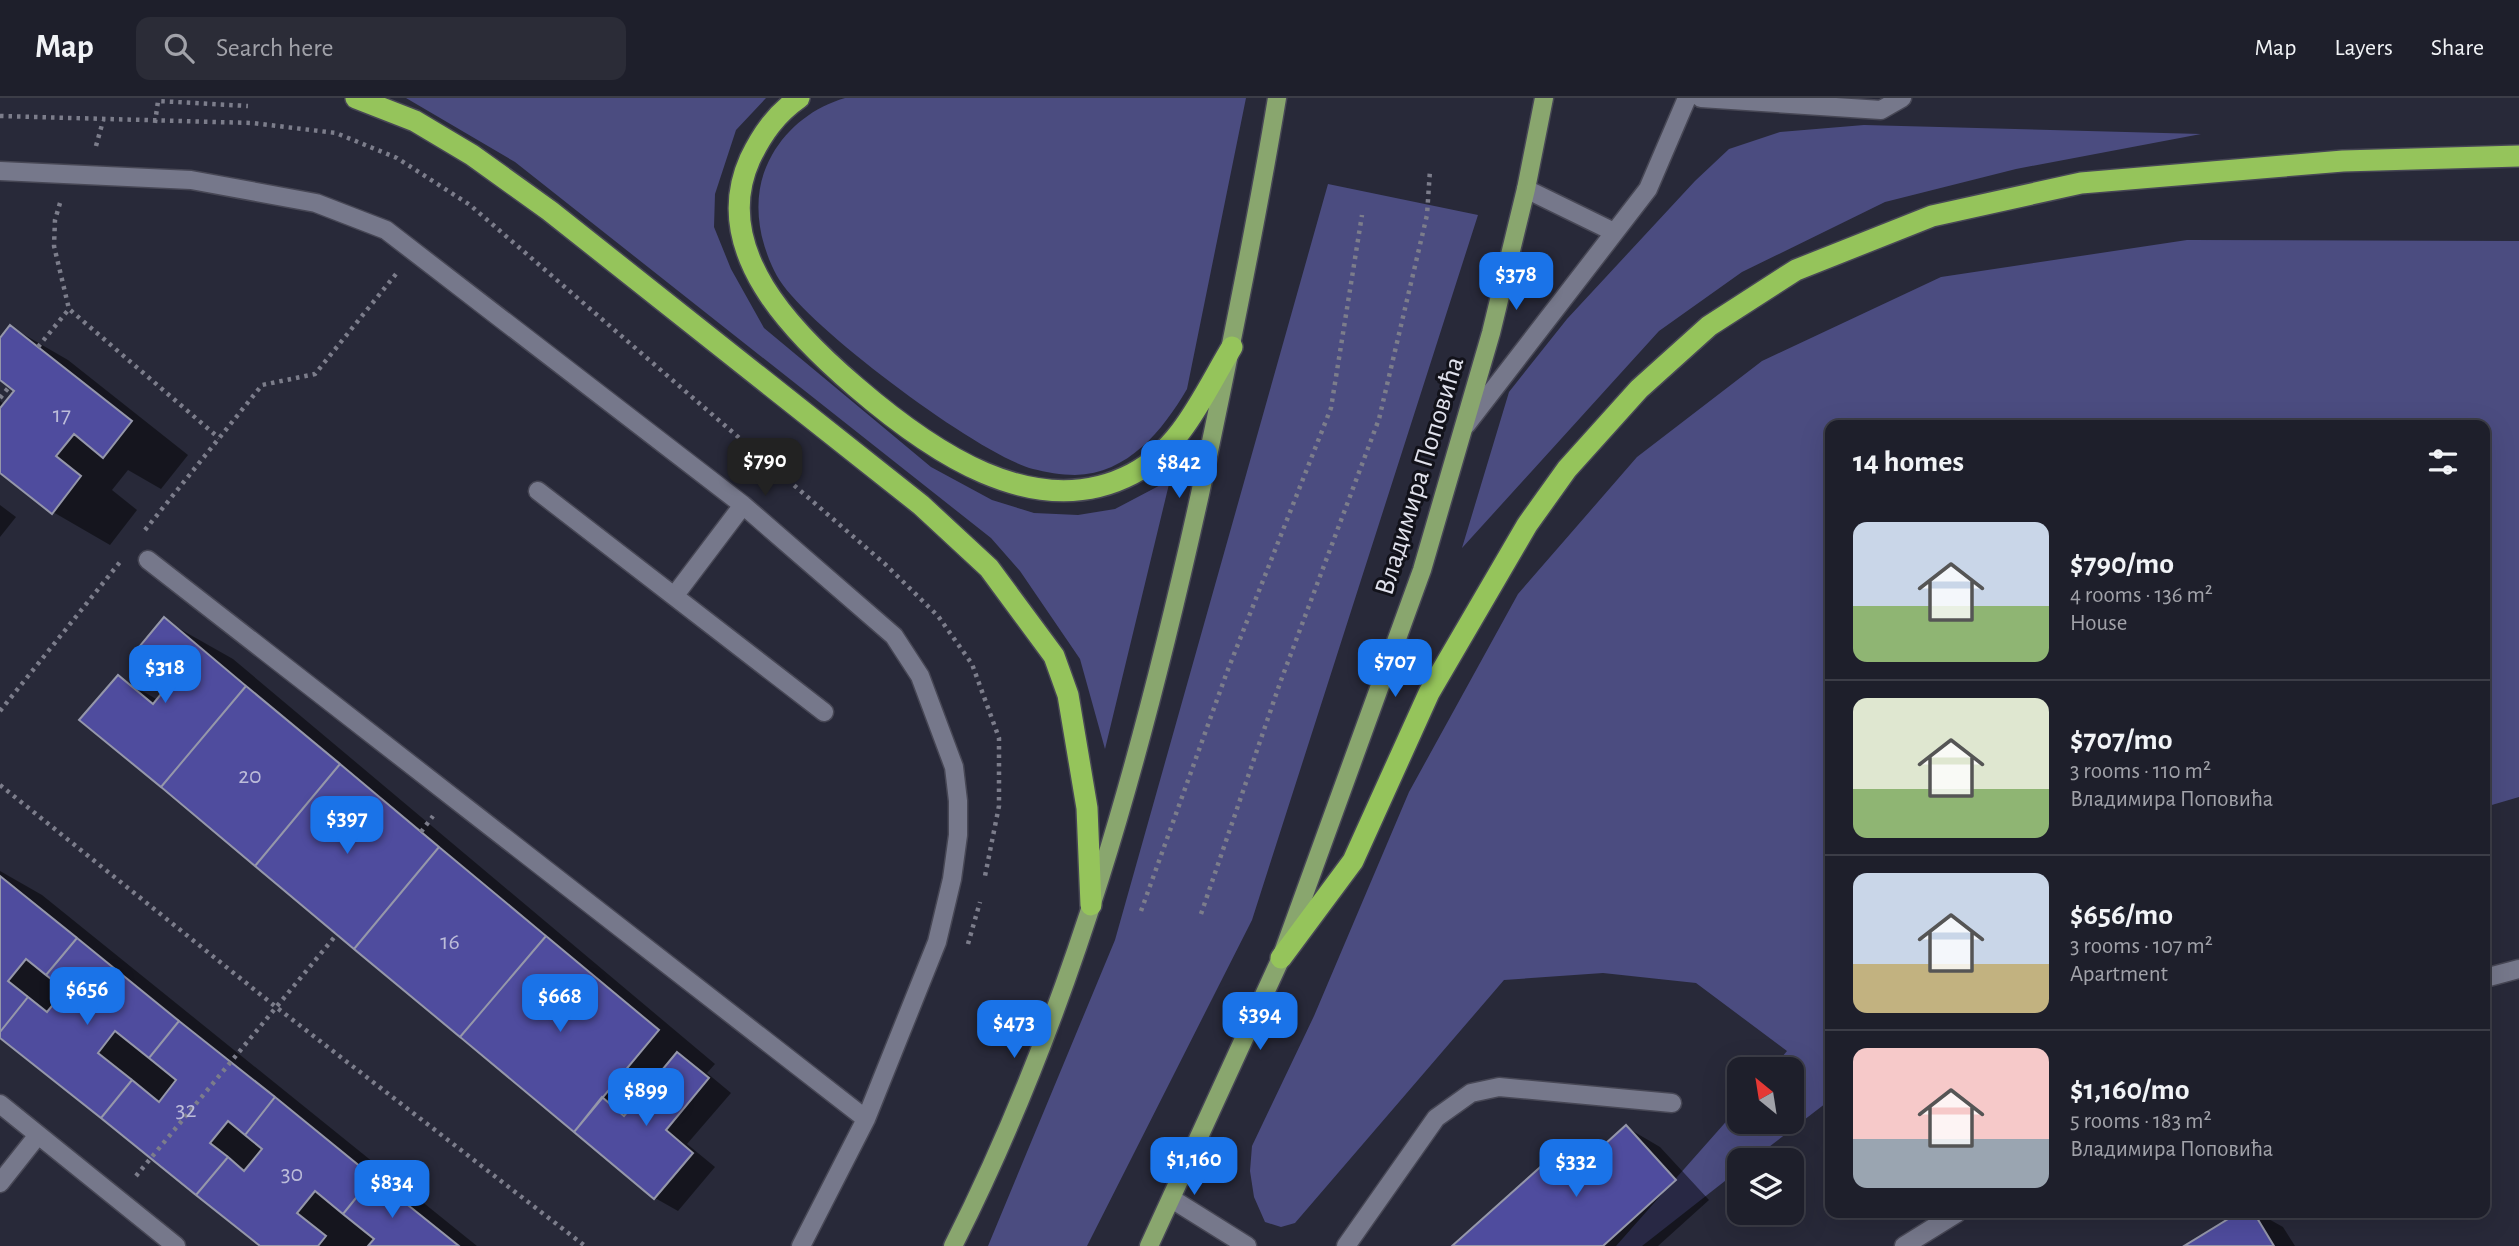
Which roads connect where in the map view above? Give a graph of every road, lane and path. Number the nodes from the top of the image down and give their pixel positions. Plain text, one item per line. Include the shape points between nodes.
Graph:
1 (356, 98) edge
2 (799, 98) edge
3 (1277, 98) edge
4 (1544, 98) edge
5 (1687, 98) edge
6 (1701, 98) edge
7 (1902, 98) edge
8 (248, 106) dead end
9 (0, 116) edge
10 (103, 120) junction
11 (155, 122) junction
12 (2519, 156) edge
13 (1430, 170) dead end
14 (0, 171) edge
15 (80, 174) junction
16 (1526, 189) junction
17 (1362, 215) dead end
18 (1614, 232) junction
19 (416, 249) junction
20 (69, 309) junction
21 (38, 347) dead end
22 (1232, 347) junction
23 (262, 385) dead end
24 (9, 387) dead end
25 (0, 398) edge
26 (1466, 425) junction
27 (219, 438) dead end
28 (538, 491) dead end
29 (743, 505) junction
30 (148, 560) dead end
31 (675, 595) junction
32 (824, 712) dead end
33 (0, 785) edge
34 (984, 882) dead end
35 (981, 895) dead end
36 (1091, 905) junction
37 (1141, 911) dead end
38 (1201, 914) dead end
39 (337, 934) dead end
40 (968, 946) dead end
41 (1281, 958) junction
42 (2519, 969) edge
43 (2490, 977) edge
44 (276, 1007) junction
45 (1672, 1103) dead end
46 (0, 1104) edge
47 (866, 1119) junction
48 (38, 1135) junction
49 (0, 1183) edge
50 (117, 1198) junction
51 (1172, 1199) junction
52 (1949, 1218) edge
53 (1236, 1243) edge
54 (176, 1246) edge
55 (585, 1246) edge
56 (801, 1246) edge
57 (953, 1246) edge
58 (1149, 1246) edge
59 (1346, 1246) edge
60 (1904, 1246) edge

1 - 36 highway via 426,128 550,211 921,505 989,568 1054,656 1068,695 1087,808
2 - 22 highway via 762,135 746,170 738,214 748,256 778,308 820,356 890,416 947,455 1024,486 1064,492 1118,481 1173,443
3 - 22 main road
4 - 16 main road, Владимира Поповића
5 - 18 street via 1648,189
6 - 7 street via 1881,110
8 - 11 path via 158,101
9 - 10 path
10 - 11 path
10 - 15 path via 95,150
11 - 34 path via 253,124 336,133 397,158 470,205 885,564 938,616 972,664 999,738 999,806
12 - 41 highway via 2343,160 2081,183 1932,216 1796,270 1709,326 1639,389 1567,469 1492,581 1429,693 1353,861
13 - 38 path via 1427,215 1379,419 1280,683
14 - 15 street
15 - 19 street via 191,180 282,195 355,217
15 - 20 path via 61,200 55,220 54,246
16 - 18 street
16 - 26 main road, Владимира Поповића
17 - 37 path via 1331,408 1227,672
18 - 26 street
19 - 23 path via 315,374
19 - 29 street
20 - 21 path
20 - 27 path
22 - 36 main road via 1165,651 1125,803
24 - 25 path
26 - 41 main road, Владимира Поповића via 1422,570
28 - 31 street
29 - 31 street
29 - 47 street via 894,636 920,676 954,767 958,835 937,942
30 - 47 street
31 - 32 street
33 - 44 path
35 - 40 path
36 - 57 main road via 1007,1131
39 - 44 path
41 - 51 main road, Владимира Поповића
42 - 43 street
44 - 50 path
44 - 55 path
45 - 59 street via 1499,1087 1471,1093 1436,1118
46 - 48 street
47 - 56 street
48 - 49 street
48 - 50 street
50 - 54 street
51 - 53 street
51 - 58 main road, Владимира Поповића
52 - 60 street

